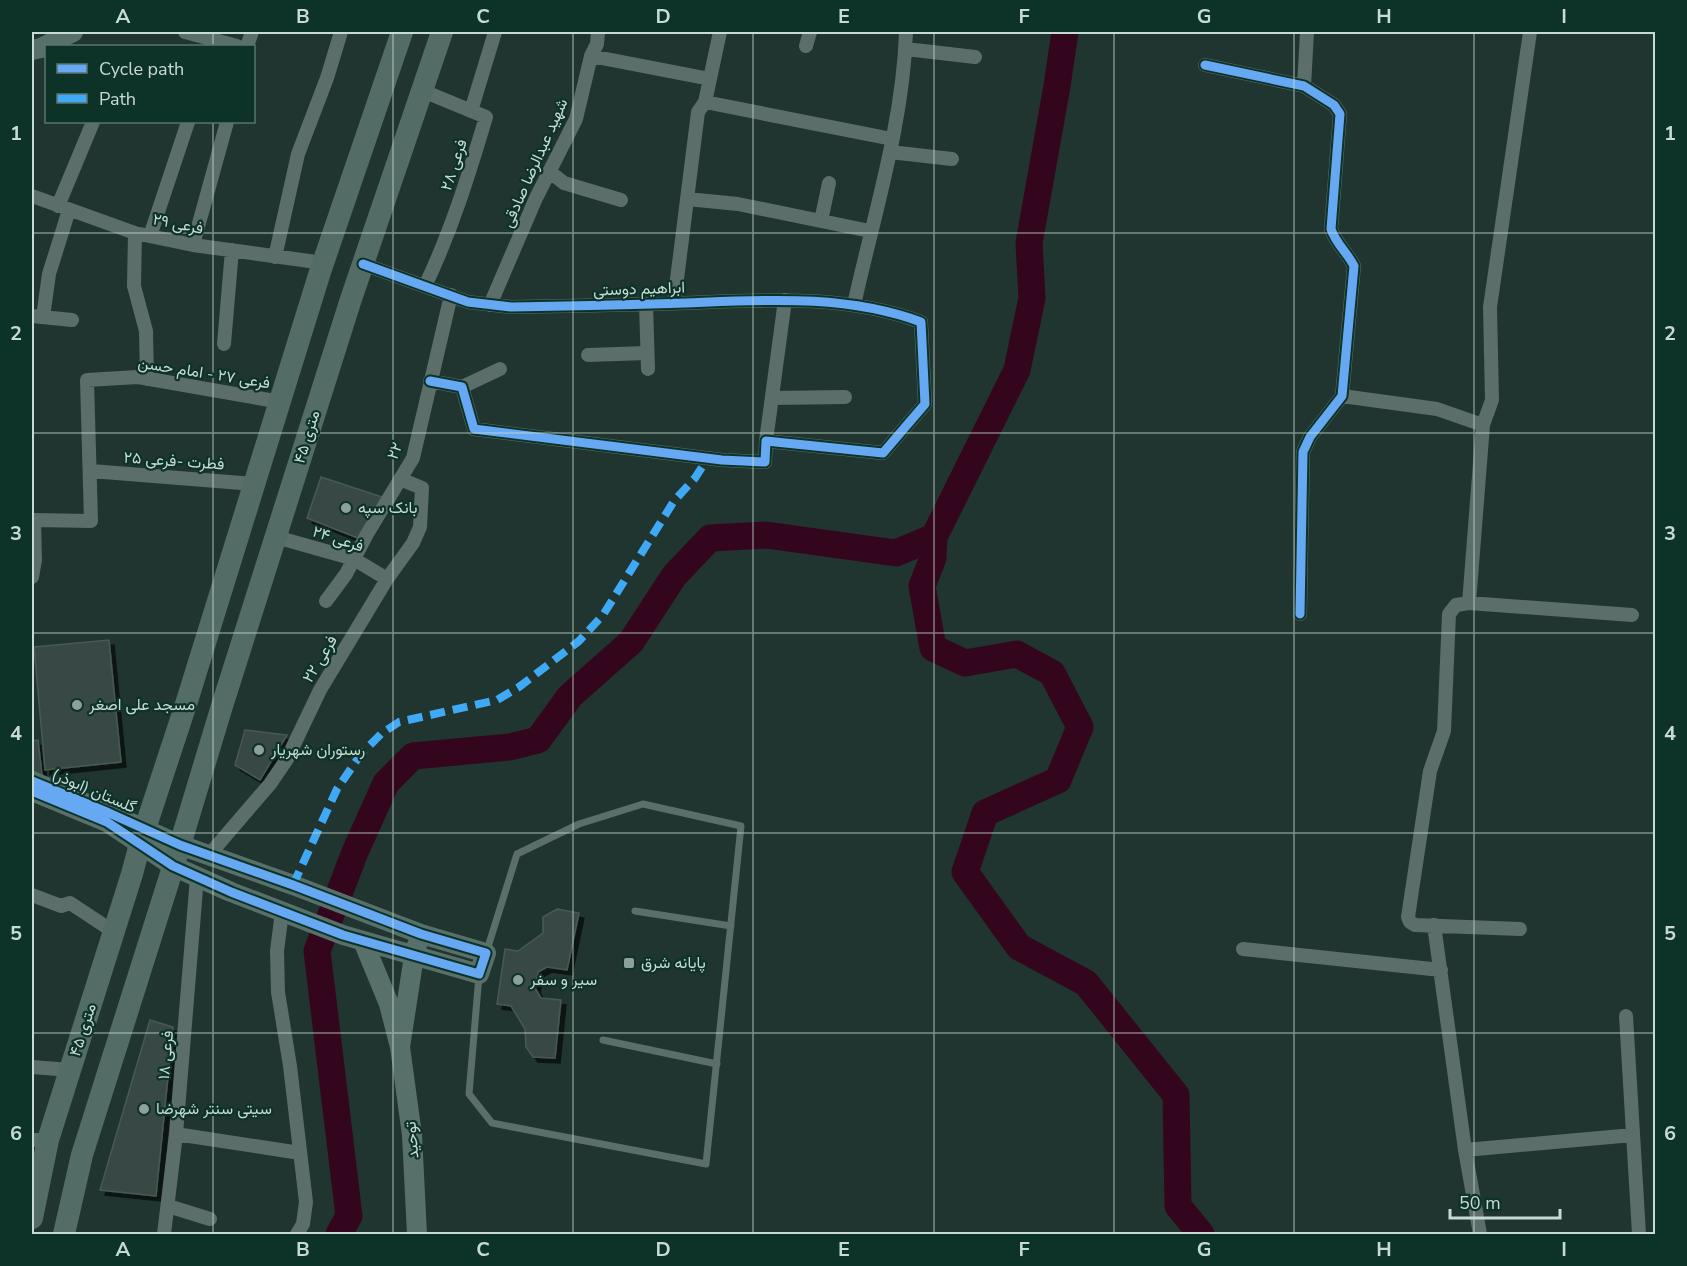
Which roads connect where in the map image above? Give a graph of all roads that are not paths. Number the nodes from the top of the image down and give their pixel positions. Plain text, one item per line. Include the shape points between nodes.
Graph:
1 (185, 32) edge
2 (341, 32) edge
3 (402, 32) edge
4 (442, 32) edge
5 (495, 32) edge
6 (598, 32) edge
7 (720, 32) edge
8 (810, 32) edge
9 (906, 32) edge
10 (1307, 32) edge
11 (1530, 32) edge
12 (68, 38) edge
13 (49, 45) edge
14 (233, 45) edge
15 (806, 46) dead end
16 (906, 49) junction
17 (591, 56) junction
18 (975, 57) dead end
19 (1205, 65) dead end
20 (710, 79) junction
21 (1304, 86) junction
22 (423, 91) junction
23 (705, 102) junction
24 (471, 111) junction
25 (93, 123) edge
26 (188, 123) edge
27 (227, 123) edge
28 (891, 146) junction
29 (952, 159) dead end
30 (550, 172) junction
31 (829, 183) dead end
32 (32, 196) edge
33 (687, 199) junction
34 (621, 200) dead end
35 (63, 208) junction
36 (820, 221) junction
37 (870, 231) junction
38 (135, 233) junction
39 (150, 236) junction
40 (193, 245) junction
41 (232, 250) junction
42 (275, 257) junction
43 (324, 262) junction
44 (363, 264) junction
45 (424, 286) junction
46 (451, 296) junction
47 (785, 300) junction
48 (674, 303) junction
49 (646, 304) junction
50 (490, 305) junction
51 (854, 305) junction
52 (37, 317) edge
53 (72, 320) dead end
54 (224, 344) dead end
55 (647, 353) junction
56 (588, 355) dead end
57 (294, 357) junction
58 (330, 367) junction
59 (501, 369) dead end
60 (648, 369) dead end
61 (147, 379) junction
62 (430, 381) junction
63 (462, 387) junction
64 (1342, 396) junction
65 (845, 397) dead end
66 (772, 398) junction
67 (281, 402) junction
68 (314, 414) junction
69 (1483, 425) junction
70 (766, 441) junction
71 (90, 471) junction
72 (400, 479) junction
73 (254, 484) junction
74 (276, 537) junction
75 (354, 559) junction
76 (32, 577) edge
77 (387, 579) junction
78 (326, 601) dead end
79 (1469, 603) junction
80 (1300, 615) dead end
81 (1632, 615) dead end
82 (32, 781) edge
83 (32, 791) edge
84 (142, 836) junction
85 (176, 855) junction
86 (208, 855) junction
87 (197, 877) junction
88 (32, 896) edge
89 (635, 911) dead end
90 (282, 912) junction
91 (1434, 925) junction
92 (731, 926) junction
93 (1520, 929) dead end
94 (114, 932) junction
95 (421, 934) junction
96 (363, 941) junction
97 (1243, 949) dead end
98 (486, 953) junction
99 (414, 956) junction
100 (1441, 970) junction
101 (479, 974) junction
102 (1626, 1016) dead end
103 (603, 1040) dead end
104 (400, 1047) junction
105 (717, 1064) junction
106 (32, 1067) edge
107 (70, 1070) junction
108 (176, 1134) junction
109 (1633, 1135) junction
110 (40, 1140) edge
111 (1465, 1150) junction
112 (300, 1153) junction
113 (168, 1206) junction
114 (32, 1218) edge
115 (210, 1220) dead end
116 (64, 1234) edge
117 (164, 1234) edge
118 (297, 1234) edge
119 (417, 1234) edge
120 (1480, 1234) edge
121 (1639, 1234) edge

1 - 14 street
2 - 42 street via 298,154
3 - 43 main road, ۴۵ متری
4 - 22 main road, ۴۵ متری
5 - 24 street
6 - 17 street, شهید عبدالرضا صادقی
7 - 20 street
8 - 15 street
9 - 16 street
10 - 21 street
11 - 69 street via 1490,307 1492,400
12 - 13 street
16 - 18 street
16 - 28 street
17 - 20 street
17 - 30 street, شهید عبدالرضا صادقی via 576,119
19 - 21 street
20 - 23 street
21 - 64 street via 1335,105 1340,114 1331,229 1354,266
22 - 24 street
22 - 44 main road, ۴۵ متری
23 - 28 street
23 - 33 street via 698,112
24 - 45 street, فرعی ۲۸ via 486,117 453,218
25 - 35 street
26 - 39 street
27 - 40 street
28 - 29 street
28 - 37 street
30 - 34 street via 564,183
30 - 50 street, شهید عبدالرضا صادقی
31 - 36 street
32 - 35 street, فرعی ۲۹
33 - 36 street via 738,204
33 - 48 street
35 - 38 street, فرعی ۲۹
35 - 52 street
36 - 37 street
37 - 51 street
38 - 39 street, فرعی ۲۹
38 - 61 street via 134,286 146,331
39 - 40 street, فرعی ۲۹
40 - 41 street, فرعی ۲۹
41 - 42 street, فرعی ۲۹
41 - 54 street
42 - 43 street, فرعی ۲۹
43 - 57 main road, ۴۵ متری
44 - 45 street, ابراهیم دوستی
44 - 58 main road, ۴۵ متری
45 - 46 street, ابراهیم دوستی
46 - 50 street, ابراهیم دوستی
46 - 62 street, ۲۲
47 - 48 street, ابراهیم دوستی
47 - 51 street, ابراهیم دوستی
47 - 66 street
48 - 49 street, ابراهیم دوستی
49 - 50 street, ابراهیم دوستی
49 - 55 street
51 - 70 street, ابراهیم دوستی via 921,321 925,404 883,453
52 - 53 street
55 - 56 street
55 - 60 street
57 - 58 main road via 301,368 310,372
57 - 67 main road, ۴۵ متری
58 - 68 main road, ۴۵ متری
59 - 63 street
61 - 67 street, فرعی ۲۷ - امام حسن
61 - 71 street, فرعی ۲۷ - امام حسن via 87,380
62 - 63 street
62 - 72 street, ۲۲ via 412,458
63 - 70 street via 474,429 765,462
64 - 69 street via 1437,409
64 - 80 street via 1303,452
65 - 66 street
66 - 70 street
67 - 68 main road via 301,401
67 - 73 main road, ۴۵ متری
68 - 74 main road, ۴۵ متری
69 - 79 street
71 - 73 street, فطرت -فرعی ۲۵
71 - 76 street via 91,521 34,520
72 - 75 street, ۲۲
72 - 77 street, فرعی ۲۲ via 422,488 420,527
73 - 84 main road, ۴۵ متری
74 - 75 street, فرعی ۲۴
74 - 85 main road, ۴۵ متری
75 - 77 street, فرعی ۲۴
75 - 78 street, ۲۲
77 - 86 street, فرعی ۲۲ via 320,690 270,784
79 - 81 street
79 - 91 street via 1456,604 1449,614 1444,730 1430,771 1408,916 1415,925
82 - 84 street, گلستان (ابوذر)
83 - 84 street, گلستان (ابوذر)
84 - 85 street
84 - 94 main road, ۴۵ متری
85 - 86 street
85 - 87 street
85 - 116 main road, ۴۵ متری via 82,1155
86 - 95 street
87 - 90 street
87 - 108 street, فرعی ۱۸
88 - 94 street via 61,906 70,903
89 - 92 lane
90 - 96 street
90 - 112 street via 277,951 278,992
91 - 93 street
91 - 100 street
92 - 98 lane via 741,826 643,804 579,824 517,854
92 - 105 lane
94 - 107 main road, ۴۵ متری
95 - 98 street
95 - 99 street
96 - 99 street
96 - 104 street via 389,1004
97 - 100 street
98 - 101 street
99 - 101 street
99 - 104 street
100 - 111 street
101 - 105 lane via 469,1094 492,1123 706,1164
102 - 109 street
103 - 105 lane
104 - 119 street, توحید via 412,1135
106 - 107 street
107 - 110 main road, ۴۵ متری
108 - 112 street
108 - 113 street, فرعی ۱۸
109 - 111 street
109 - 121 street
110 - 114 main road, ۴۵ متری
111 - 120 street
112 - 118 street via 306,1202 303,1224
113 - 115 street
113 - 117 street, فرعی ۱۸

